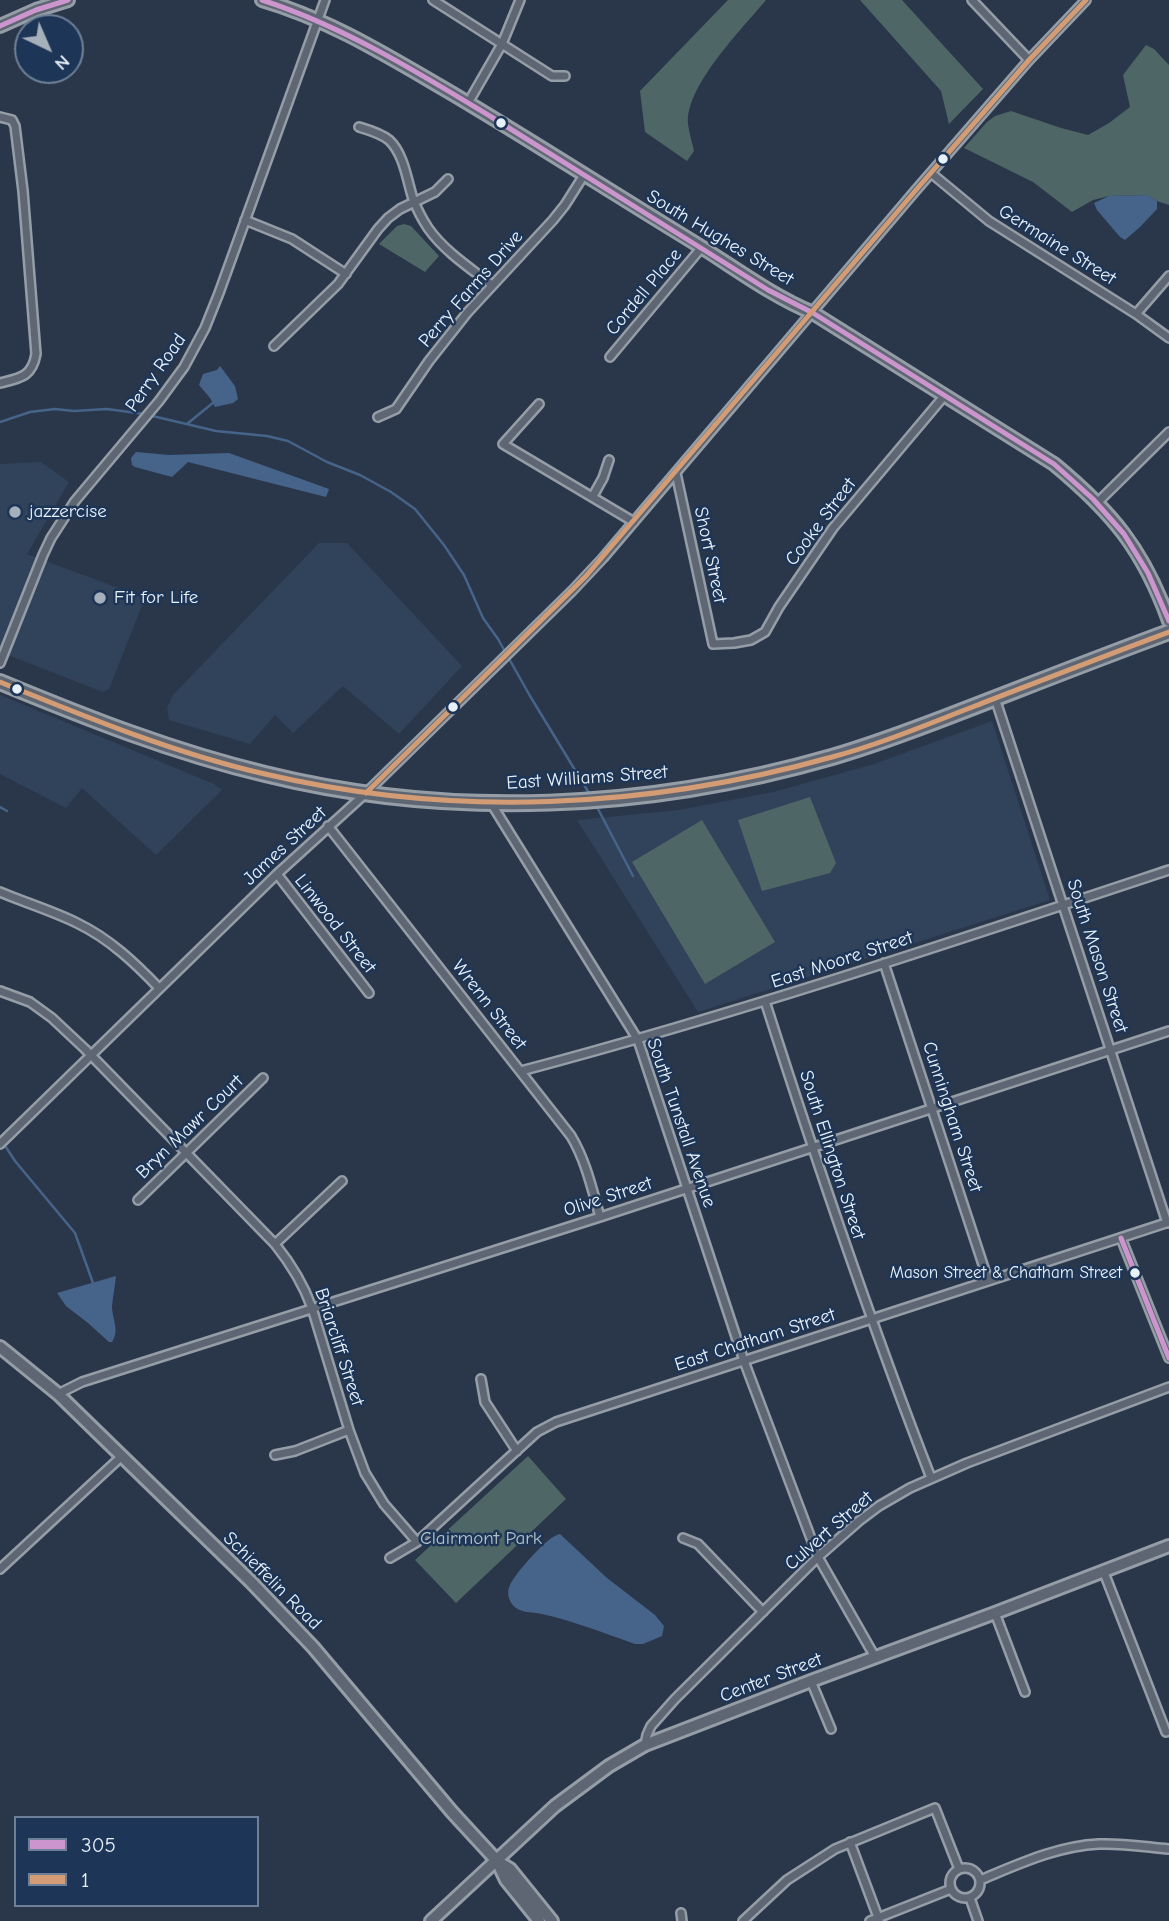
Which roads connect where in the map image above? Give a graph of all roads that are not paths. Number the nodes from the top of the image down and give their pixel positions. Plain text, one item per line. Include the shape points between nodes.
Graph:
1 (68, 0) edge
2 (262, 0) edge
3 (325, 0) edge
4 (433, 0) edge
5 (520, 0) edge
6 (972, 0) edge
7 (1086, 0) edge
8 (318, 19) junction
9 (0, 26) edge
10 (502, 44) junction
11 (1030, 60) junction
12 (565, 76) dead end
13 (468, 103) junction
14 (0, 117) edge
15 (359, 127) dead end
16 (931, 173) junction
17 (584, 175) junction
18 (448, 179) dead end
19 (414, 202) junction
20 (245, 220) junction
21 (702, 247) junction
22 (346, 274) junction
23 (1169, 276) edge
24 (492, 285) junction
25 (813, 313) junction
26 (1136, 314) junction
27 (1169, 338) edge
28 (274, 346) dead end
29 (610, 357) dead end
30 (0, 383) edge
31 (944, 395) junction
32 (539, 404) dead end
33 (378, 417) dead end
34 (1169, 432) edge
35 (609, 460) dead end
36 (676, 473) junction
37 (593, 496) junction
38 (1098, 502) junction
39 (634, 522) junction
40 (1169, 621) edge
41 (1169, 632) edge
42 (713, 644) joint
43 (0, 663) edge
44 (0, 682) edge
45 (995, 698) junction
46 (366, 793) junction
47 (490, 803) junction
48 (328, 826) junction
49 (1169, 870) edge
50 (277, 874) junction
51 (0, 892) edge
52 (1064, 905) junction
53 (884, 963) junction
54 (159, 988) junction
55 (0, 991) edge
56 (369, 993) dead end
57 (765, 1001) junction
58 (1169, 1031) edge
59 (638, 1040) junction
60 (1111, 1050) junction
61 (92, 1056) junction
62 (521, 1071) junction
63 (263, 1078) dead end
64 (932, 1107) junction
65 (0, 1144) edge
66 (812, 1147) junction
67 (186, 1153) junction
68 (342, 1181) dead end
69 (687, 1188) junction
70 (138, 1199) dead end
71 (600, 1217) junction
72 (1168, 1223) edge
73 (1121, 1238) junction
74 (275, 1244) junction
75 (988, 1280) junction
76 (312, 1308) junction
77 (871, 1319) junction
78 (0, 1347) edge
79 (1169, 1358) edge
80 (744, 1361) junction
81 (481, 1379) dead end
82 (1169, 1387) edge
83 (58, 1394) junction
84 (349, 1430) junction
85 (517, 1451) junction
86 (275, 1455) dead end
87 (121, 1457) junction
88 (931, 1478) junction
89 (683, 1538) dead end
90 (417, 1542) junction
91 (1169, 1546) edge
92 (818, 1558) junction
93 (390, 1559) dead end
94 (0, 1569) edge
95 (1103, 1570) junction
96 (764, 1612) junction
97 (995, 1613) junction
98 (875, 1657) junction
99 (811, 1681) junction
100 (1025, 1692) dead end
101 (831, 1729) dead end
102 (1166, 1732) dead end
103 (645, 1745) junction
104 (850, 1842) junction
105 (1169, 1849) edge
106 (497, 1861) junction
107 (959, 1870) junction
108 (981, 1880) junction
109 (951, 1889) junction
110 (970, 1898) junction
111 (876, 1920) edge
112 (431, 1921) edge
113 (539, 1921) edge
114 (552, 1921) edge
115 (743, 1921) edge
116 (978, 1921) edge

1 - 9 street
2 - 8 street, South Hughes Street
3 - 8 street, Perry Road
4 - 10 street
5 - 10 street
6 - 11 street
7 - 11 street, James Street
8 - 13 street, South Hughes Street
8 - 20 street, Perry Road
10 - 12 street via 552,76
10 - 13 street
11 - 16 street, James Street
13 - 17 street, South Hughes Street
14 - 30 street via 12,120 15,126 36,354 26,375
15 - 19 street via 394,146
16 - 25 street, James Street
16 - 26 street, Germaine Street via 989,221
17 - 21 street, South Hughes Street
17 - 24 street, Perry Farms Drive via 553,220
18 - 19 street
19 - 22 street via 388,218
19 - 24 street via 437,239
20 - 22 street via 292,239
20 - 43 street, Perry Road via 199,341 152,410 75,501 51,538
21 - 25 street, South Hughes Street
21 - 29 street, Cordell Place
22 - 28 street
23 - 26 street
24 - 33 street, Perry Farms Drive via 396,409
25 - 31 street, South Hughes Street
25 - 36 street, James Street
26 - 27 street, Germaine Street
31 - 38 street, South Hughes Street via 1054,464
31 - 42 street, Cooke Street via 833,528 765,632 751,640
32 - 37 street via 503,444
34 - 38 street
35 - 37 street
36 - 39 street, James Street
36 - 42 street, Short Street
37 - 39 street
38 - 40 street, South Hughes Street via 1137,552
39 - 46 street, James Street via 572,592
41 - 45 main road, East Williams Street
44 - 46 main road, East Williams Street via 177,750 266,774
45 - 47 main road, East Williams Street via 840,754 733,781 607,799
45 - 52 street, South Mason Street
46 - 47 main road, East Williams Street
46 - 48 street, James Street
47 - 59 street, South Tunstall Avenue
48 - 50 street, James Street
48 - 62 street, Wrenn Street
49 - 52 street, East Moore Street
50 - 54 street, James Street
50 - 56 street, Linwood Street
51 - 54 street via 87,928 126,955
52 - 53 street, East Moore Street
52 - 60 street, South Mason Street
53 - 57 street, East Moore Street
53 - 64 street, Cunningham Street
54 - 61 street, James Street
55 - 61 street, Briarcliff Street via 41,1009
57 - 59 street, East Moore Street
57 - 66 street, South Ellington Street
58 - 60 street, Olive Street
59 - 62 street, East Moore Street
59 - 69 street, South Tunstall Avenue
60 - 64 street, Olive Street
60 - 72 street, South Mason Street
61 - 65 street, James Street
61 - 67 street, Briarcliff Street
62 - 71 street, Wrenn Street via 571,1136
63 - 67 street, Bryn Mawr Court
64 - 66 street, Olive Street
64 - 75 street, Cunningham Street
66 - 69 street, Olive Street
66 - 77 street, South Ellington Street
67 - 70 street, Bryn Mawr Court
67 - 74 street, Briarcliff Street
68 - 74 street
69 - 71 street, Olive Street
69 - 80 street, South Tunstall Avenue
71 - 76 street, Olive Street
72 - 73 street, East Chatham Street
73 - 75 street, East Chatham Street
73 - 79 street
74 - 76 street, Briarcliff Street via 292,1265
75 - 77 street, East Chatham Street
76 - 83 street, Olive Street via 82,1382
76 - 84 street, Briarcliff Street
77 - 80 street, East Chatham Street
77 - 88 street, South Ellington Street
78 - 83 street, Schieffelin Road
80 - 85 street, East Chatham Street via 556,1422
80 - 92 street, South Tunstall Avenue
81 - 85 street via 485,1402
82 - 88 street, Culvert Street
83 - 87 street, Schieffelin Road
84 - 86 street
84 - 90 street, Briarcliff Street via 370,1483
85 - 90 street, East Chatham Street
87 - 94 street
87 - 106 street, Schieffelin Road via 313,1647
88 - 92 street, Culvert Street via 870,1512
89 - 96 street via 698,1544
90 - 93 street, East Chatham Street
91 - 95 street, Center Street
92 - 96 street, Culvert Street
92 - 98 street, South Tunstall Avenue
95 - 97 street, Center Street
95 - 102 street
96 - 103 street, Culvert Street via 662,1713 646,1735
97 - 98 street, Center Street
97 - 100 street
98 - 99 street, Center Street
99 - 101 street
99 - 103 street, Center Street
103 - 106 street, Center Street via 592,1777
104 - 107 street via 935,1808
104 - 111 street
104 - 115 street via 803,1868
105 - 108 street via 1078,1846
106 - 112 street, Center Street
106 - 113 street via 506,1880
106 - 114 street via 510,1869
107 - 108 street via 972,1869
107 - 109 street via 952,1875
108 - 110 street via 978,1893
109 - 110 street via 960,1898
109 - 111 street
110 - 116 street

